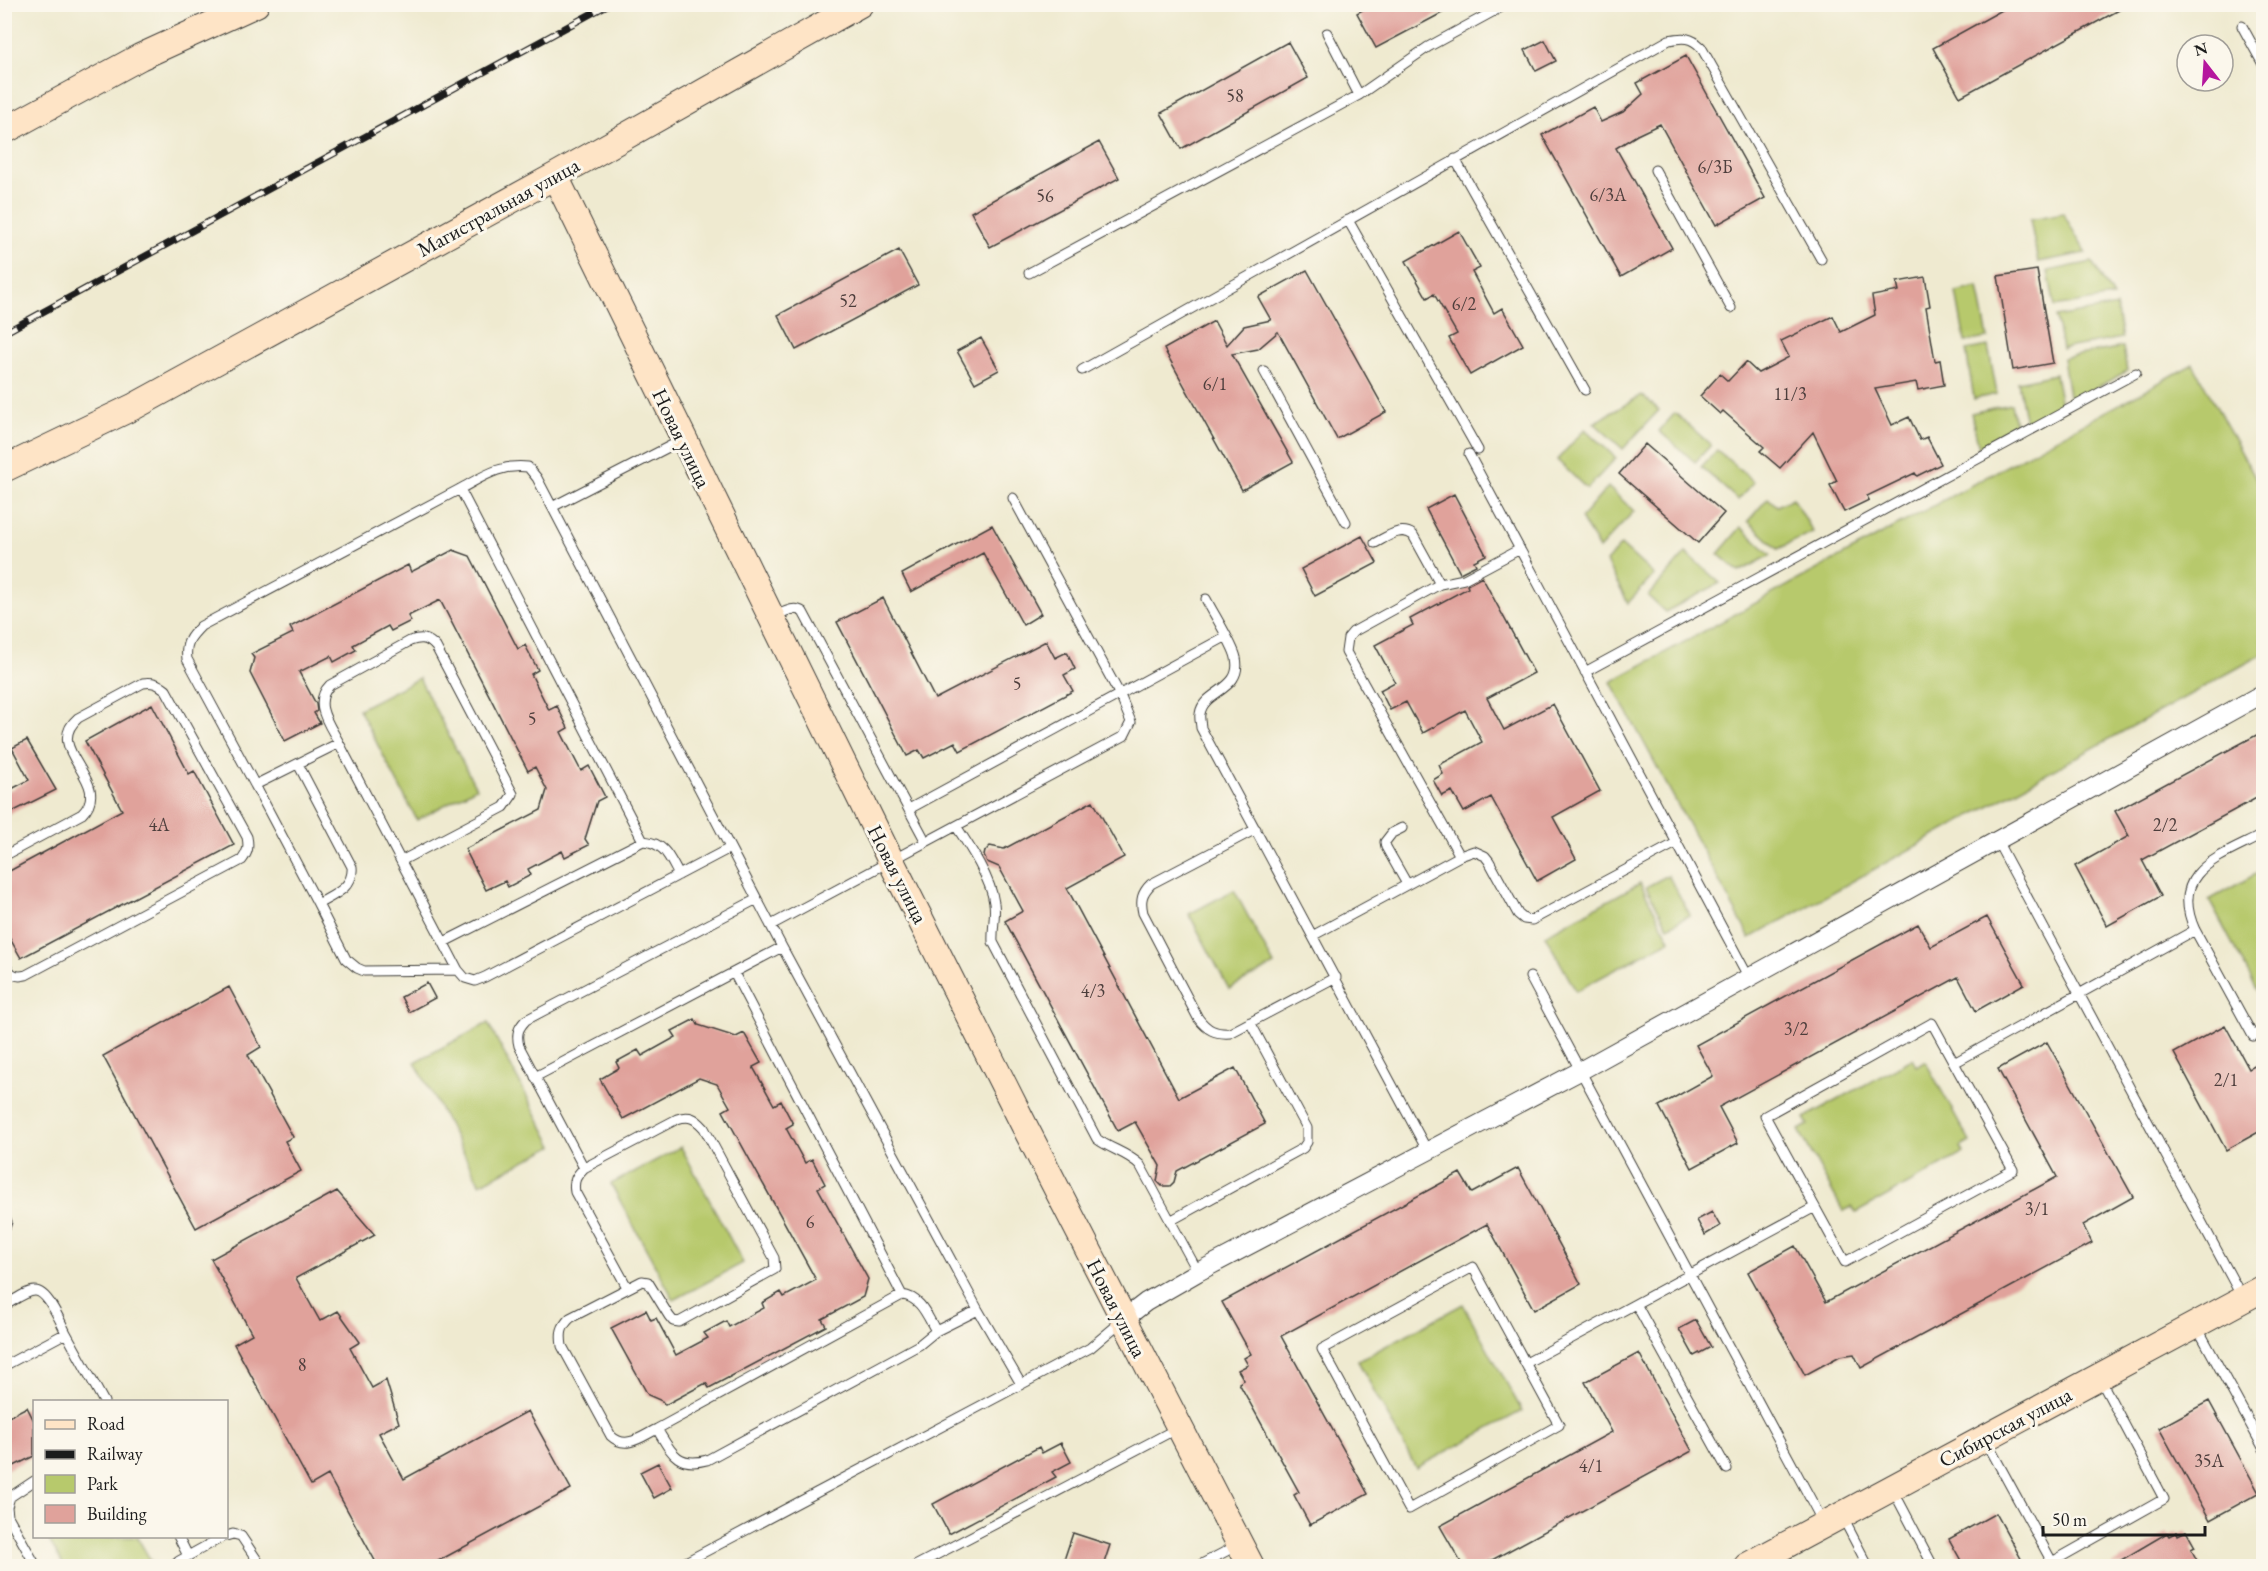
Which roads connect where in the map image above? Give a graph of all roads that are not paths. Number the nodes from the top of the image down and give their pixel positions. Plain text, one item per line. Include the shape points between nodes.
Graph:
1 (256, 4) edge
2 (860, 4) edge
3 (1507, 4) edge
4 (2242, 26) dead end
5 (1327, 33) dead end
6 (2264, 66) edge
7 (1359, 94) junction
8 (4, 131) edge
9 (1455, 159) junction
10 (1655, 170) dead end
11 (555, 176) junction
12 (1348, 220) junction
13 (1821, 259) dead end
14 (1029, 273) dead end
15 (1731, 308) dead end
16 (1082, 370) dead end
17 (1264, 371) dead end
18 (2136, 373) dead end
19 (1585, 390) dead end
20 (135, 406) junction
21 (682, 440) junction
22 (4, 469) edge
23 (4, 488) edge
24 (460, 489) junction
25 (1013, 498) dead end
26 (552, 507) junction
27 (1346, 522) dead end
28 (1375, 543) dead end
29 (1520, 549) junction
30 (1440, 584) junction
31 (1206, 599) dead end
32 (771, 619) junction
33 (1226, 637) junction
34 (1585, 672) junction
35 (2264, 693) edge
36 (1120, 695) junction
37 (339, 743) junction
38 (298, 764) junction
39 (255, 785) junction
40 (909, 809) junction
41 (956, 826) junction
42 (1402, 828) dead end
43 (1256, 829) junction
44 (2264, 834) edge
45 (643, 841) junction
46 (1997, 841) junction
47 (926, 842) junction
48 (1676, 843) junction
49 (730, 848) junction
50 (4, 856) edge
51 (1460, 856) junction
52 (401, 861) junction
53 (891, 861) junction
54 (679, 875) junction
55 (1407, 884) junction
56 (757, 899) junction
57 (318, 904) junction
58 (771, 925) junction
59 (2195, 930) junction
60 (1314, 935) junction
61 (444, 942) junction
62 (782, 947) junction
63 (4, 965) edge
64 (458, 970) junction
65 (734, 973) junction
66 (1530, 976) dead end
67 (1336, 977) junction
68 (1749, 978) junction
69 (2079, 995) junction
70 (1250, 1022) junction
71 (2264, 1030) edge
72 (1954, 1063) junction
73 (1580, 1071) junction
74 (535, 1077) junction
75 (1428, 1152) junction
76 (584, 1168) junction
77 (1815, 1207) junction
78 (4, 1215) edge
79 (1170, 1221) junction
80 (4, 1230) edge
81 (1198, 1272) junction
82 (1689, 1275) junction
83 (627, 1287) junction
84 (2253, 1293) edge
85 (902, 1295) junction
86 (1636, 1304) junction
87 (4, 1306) edge
88 (978, 1310) junction
89 (1124, 1319) junction
90 (2196, 1324) junction
91 (936, 1331) junction
92 (66, 1333) junction
93 (1526, 1363) junction
94 (4, 1366) edge
95 (2099, 1377) junction
96 (1021, 1384) junction
97 (103, 1400) edge
98 (1178, 1428) junction
99 (657, 1429) junction
100 (1985, 1438) junction
101 (2264, 1449) edge
102 (1727, 1469) dead end
103 (33, 1482) edge
104 (1892, 1488) junction
105 (1833, 1520) junction
106 (228, 1535) edge
107 (179, 1538) edge
108 (221, 1538) edge
109 (188, 1556) junction
110 (1245, 1556) edge
111 (684, 1565) edge
112 (36, 1566) edge
113 (174, 1566) edge
114 (261, 1566) edge
115 (915, 1566) edge
116 (1198, 1566) edge
117 (1747, 1566) edge
118 (1868, 1566) edge
119 (1933, 1566) edge

1 - 8 main road via 140,57
2 - 11 main road, Магистральная улица
3 - 7 lane via 1428,47
4 - 6 lane
5 - 7 lane
7 - 14 lane
9 - 12 lane
9 - 13 lane via 1669,40 1693,39
9 - 19 lane
10 - 15 lane
11 - 20 main road, Магистральная улица
11 - 21 main road, Новая улица
12 - 16 lane
12 - 29 lane via 1473,452
17 - 27 lane
18 - 34 lane
20 - 22 main road, Магистральная улица
20 - 23 main road, Магистральная улица
21 - 26 lane
21 - 32 main road, Новая улица
24 - 26 lane via 496,470 512,465 528,467
24 - 39 lane via 201,626 190,636 185,647 187,659
24 - 45 lane
25 - 36 lane
26 - 49 lane
28 - 30 lane via 1397,532 1413,535
29 - 30 lane via 1464,579
29 - 34 lane
30 - 51 lane via 1353,632 1346,652
31 - 33 lane
32 - 40 lane via 792,608 803,612
32 - 53 main road, Новая улица
33 - 36 lane
33 - 43 lane via 1236,656 1237,668 1234,677 1203,703 1199,715 1201,728
34 - 48 lane
35 - 46 street
36 - 40 lane
36 - 41 lane via 1131,722 1124,736
37 - 38 lane
37 - 52 lane
37 - 52 lane via 322,711 324,691 410,641 430,640 513,794 504,807
38 - 39 lane
38 - 57 lane via 352,867 353,874 343,890
39 - 57 lane
40 - 47 lane
41 - 47 lane
41 - 79 lane via 993,895 993,942 1096,1139 1140,1165
42 - 55 lane via 1385,842
43 - 60 lane
43 - 70 lane via 1151,884 1140,903 1203,1025 1220,1033
44 - 59 lane via 2204,866 2191,882 2186,897
45 - 54 lane via 662,848
45 - 61 lane
46 - 68 street
46 - 69 lane
47 - 53 lane
48 - 51 lane via 1532,920 1518,914 1485,856 1474,851
48 - 68 lane
49 - 54 lane
49 - 56 lane
50 - 63 lane via 89,807 90,788 67,743 70,725 150,682 166,690 248,845 242,860 26,975 11,974
51 - 55 lane
52 - 61 lane
53 - 58 lane
53 - 89 main road, Новая улица
54 - 64 lane via 485,977 475,981
55 - 60 lane
56 - 58 lane
56 - 74 lane via 526,1020 516,1036
57 - 64 lane via 346,959 357,968
58 - 62 lane
59 - 69 lane
59 - 71 lane via 2253,1036
60 - 67 lane
61 - 64 lane
62 - 65 lane
62 - 88 lane
65 - 74 lane
65 - 85 lane
66 - 73 lane
67 - 70 lane
67 - 75 lane
68 - 73 street
69 - 72 lane
69 - 84 lane
70 - 79 lane via 1307,1128 1307,1142
72 - 77 lane via 1932,1023 1764,1116
72 - 77 lane via 2013,1170 1845,1262
73 - 75 street
73 - 82 lane
74 - 76 lane
75 - 81 street
76 - 83 lane via 577,1174 575,1192
76 - 83 lane via 677,1119 696,1119 776,1263 770,1274 679,1322 669,1316 648,1282
77 - 82 lane
78 - 80 lane
79 - 81 lane
81 - 89 street
82 - 86 lane
82 - 105 lane
83 - 99 lane via 570,1318 560,1335 562,1346 611,1436 627,1444
84 - 90 main road, Сибирская улица
85 - 91 lane via 918,1301
85 - 99 lane
86 - 93 lane
86 - 102 lane
87 - 92 lane via 29,1292 41,1292
88 - 91 lane
88 - 96 lane
89 - 96 lane via 1090,1348
89 - 98 main road, Новая улица
90 - 95 main road, Сибирская улица
90 - 101 lane
91 - 99 lane via 919,1345 707,1460 693,1464 681,1460 672,1454
92 - 94 lane
92 - 97 lane
93 - 93 lane via 1473,1267 1322,1349 1408,1509 1559,1425
95 - 100 main road, Сибирская улица
95 - 100 lane via 2164,1498 2052,1562
96 - 111 lane
98 - 110 main road, Новая улица
98 - 115 lane
100 - 104 main road, Сибирская улица
103 - 112 lane via 10,1497 7,1507
104 - 105 main road, Сибирская улица
104 - 119 lane
105 - 117 main road, Сибирская улица
105 - 118 lane
106 - 114 lane via 242,1536
107 - 109 lane
108 - 109 lane
109 - 113 lane
110 - 116 lane

